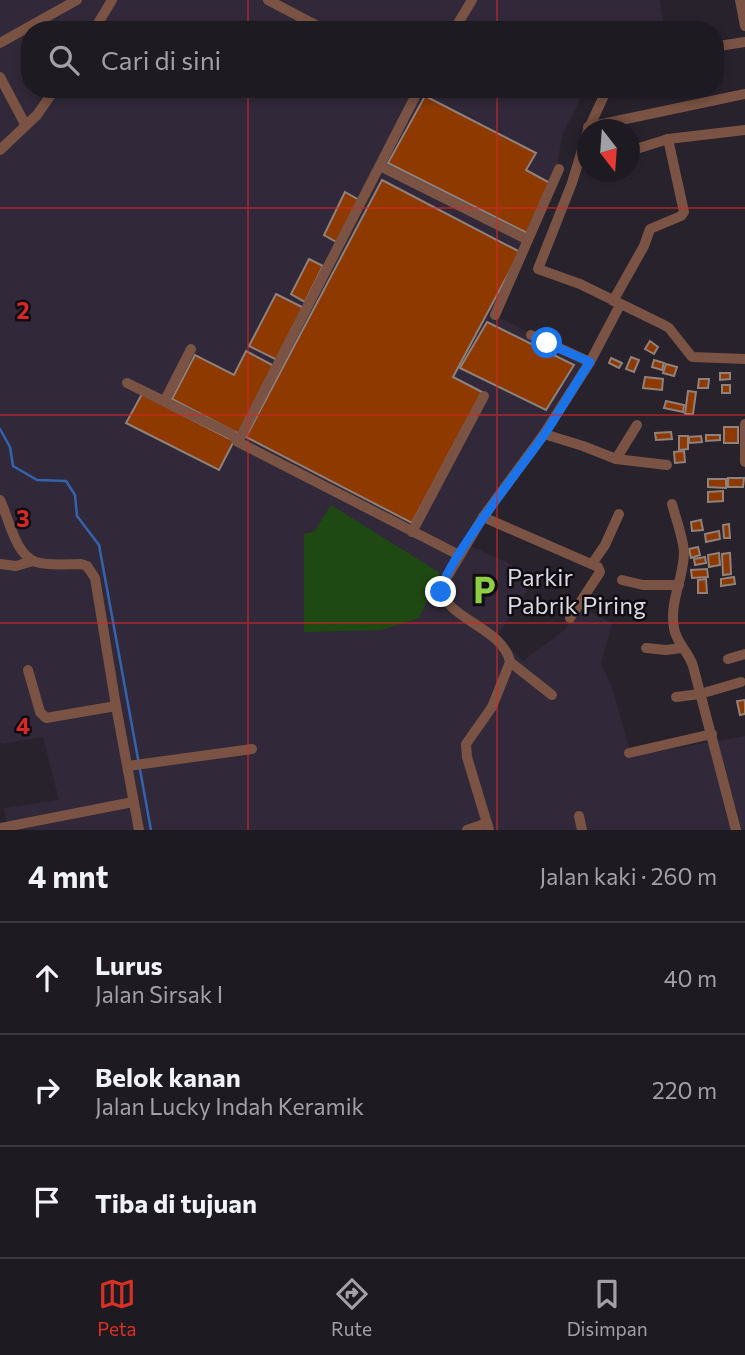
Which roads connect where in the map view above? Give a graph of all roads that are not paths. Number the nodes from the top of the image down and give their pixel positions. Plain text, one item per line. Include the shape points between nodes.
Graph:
1 (77, 0) edge
2 (112, 0) edge
3 (268, 0) edge
4 (740, 0) edge
5 (468, 1) edge
6 (39, 21) edge
7 (99, 21) edge
8 (308, 21) edge
9 (458, 21) edge
10 (745, 26) edge
11 (21, 31) edge
12 (745, 42) edge
13 (0, 43) edge
14 (724, 45) edge
15 (0, 77) edge
16 (745, 94) edge
17 (49, 98) edge
18 (414, 98) edge
19 (603, 98) edge
20 (593, 119) edge
21 (633, 119) edge
22 (25, 124) junction
23 (745, 131) edge
24 (668, 139) junction
25 (640, 148) edge
26 (0, 150) edge
27 (380, 166) junction
28 (577, 166) edge
29 (559, 169) dead end
30 (528, 240) junction
31 (617, 303) junction
32 (495, 315) dead end
33 (531, 335) dead end
34 (191, 349) dead end
35 (745, 359) edge
36 (590, 362) junction
37 (127, 383) dead end
38 (484, 396) dead end
39 (165, 400) junction
40 (745, 424) edge
41 (637, 425) dead end
42 (544, 434) junction
43 (745, 439) edge
44 (238, 442) junction
45 (616, 459) junction
46 (745, 462) edge
47 (667, 465) dead end
48 (0, 500) edge
49 (672, 504) dead end
50 (619, 514) dead end
51 (483, 517) junction
52 (412, 532) junction
53 (459, 555) junction
54 (33, 561) junction
55 (0, 564) edge
56 (592, 564) junction
57 (622, 580) dead end
58 (679, 585) junction
59 (570, 618) dead end
60 (646, 648) dead end
61 (682, 648) junction
62 (745, 654) edge
63 (728, 659) dead end
64 (510, 662) junction
65 (28, 670) dead end
66 (741, 682) dead end
67 (700, 694) junction
68 (552, 695) dead end
69 (676, 697) dead end
70 (116, 706) junction
71 (712, 734) junction
72 (252, 749) dead end
73 (629, 753) dead end
74 (131, 766) junction
75 (133, 802) junction
76 (745, 813) edge
77 (579, 816) dead end
78 (733, 817) junction
79 (488, 827) edge
80 (0, 828) edge
81 (139, 830) edge
82 (467, 830) edge
83 (582, 830) edge
84 (736, 830) edge

1 - 6 street
2 - 7 street
3 - 8 street
4 - 10 street
5 - 9 street
11 - 13 street
12 - 14 street
15 - 22 street
16 - 21 street
17 - 22 street
18 - 27 street
19 - 20 street
22 - 26 street
23 - 24 street
24 - 25 street
24 - 31 street via 684,212 650,229
27 - 30 street
27 - 44 street
28 - 31 street via 538,269
29 - 30 street
30 - 32 street
31 - 35 street via 669,328 692,357
31 - 36 street
33 - 36 street
34 - 39 street
36 - 42 street
37 - 39 street
38 - 52 street
39 - 44 street
40 - 43 street
41 - 45 street
42 - 45 street
42 - 51 street
43 - 46 street
44 - 52 street
45 - 47 street
48 - 54 street via 22,550
49 - 58 street via 684,552
50 - 56 street
51 - 53 street
51 - 56 street
52 - 53 street
53 - 64 street via 441,587 443,596 500,642
54 - 55 street
54 - 70 street via 81,564 95,578
56 - 59 street via 600,572
57 - 58 street
58 - 61 street via 673,618
60 - 61 street
61 - 67 street via 691,659
62 - 63 street
64 - 68 street
64 - 79 street via 492,707 466,744
65 - 70 street via 40,712 46,718
66 - 67 street
67 - 69 street
67 - 71 street
70 - 74 street
71 - 73 street
71 - 78 street
72 - 74 street
74 - 75 street
75 - 80 street
75 - 81 street
76 - 78 street
77 - 83 street
78 - 84 street
79 - 82 street

